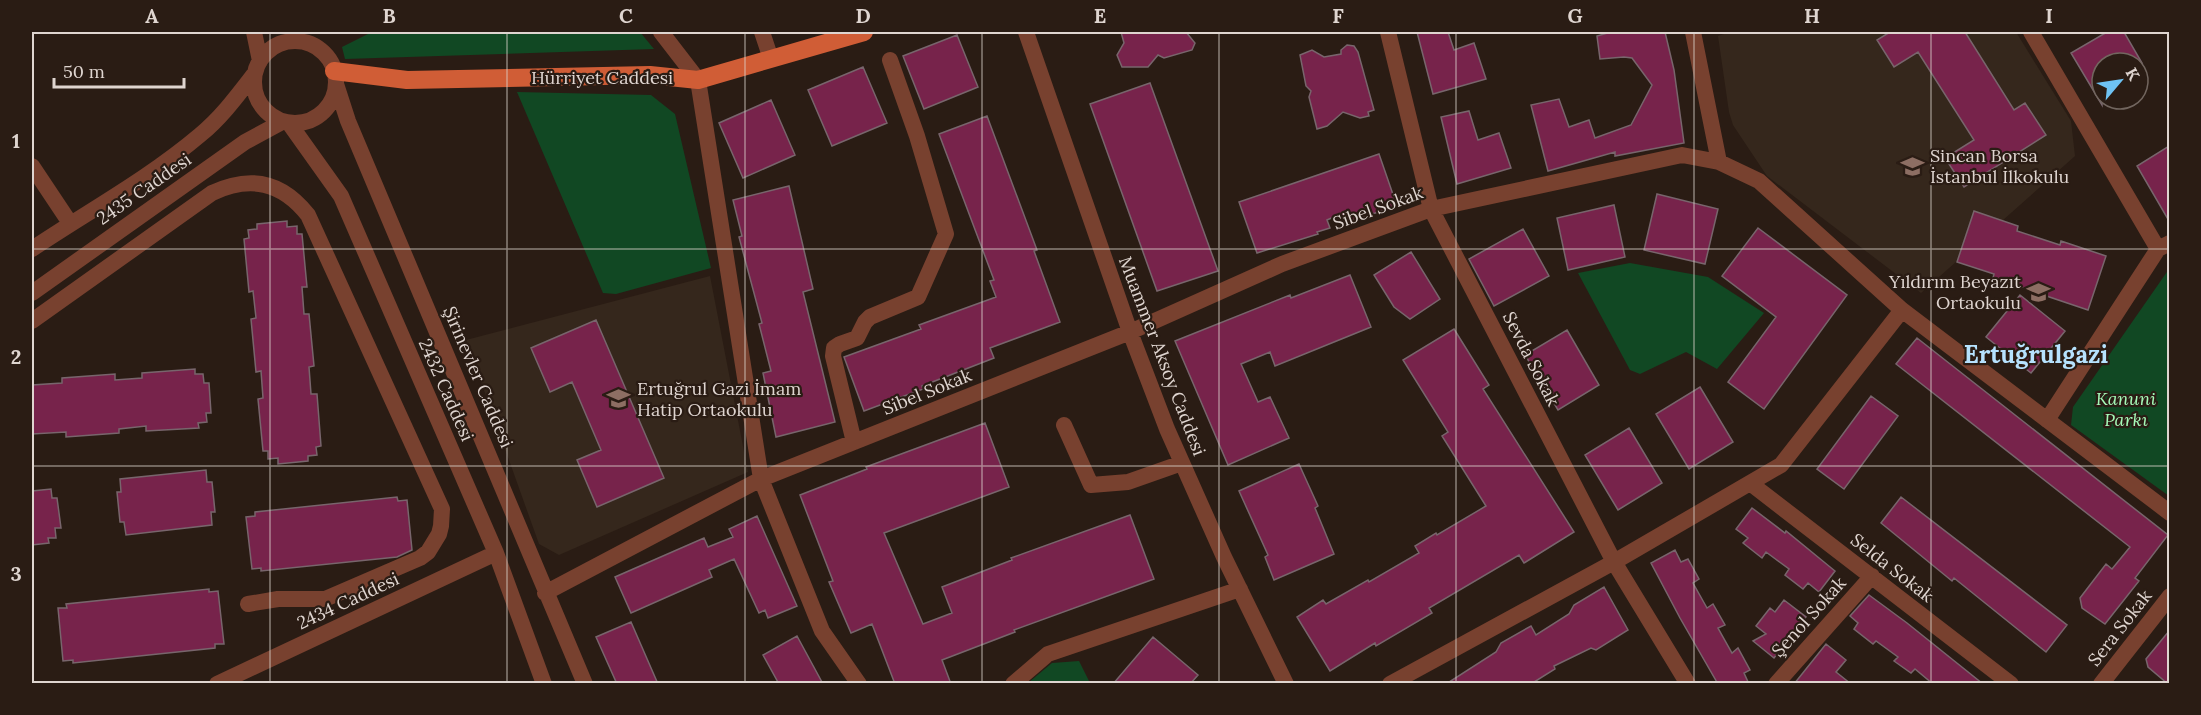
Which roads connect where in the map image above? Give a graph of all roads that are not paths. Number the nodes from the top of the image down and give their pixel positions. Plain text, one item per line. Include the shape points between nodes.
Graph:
1 (254, 32) edge
2 (310, 32) edge
3 (661, 32) edge
4 (762, 32) edge
5 (864, 32) edge
6 (1026, 32) edge
7 (1388, 32) edge
8 (1695, 32) edge
9 (2031, 32) edge
10 (319, 49) junction
11 (771, 59) junction
12 (890, 60) dead end
13 (257, 67) junction
14 (335, 78) junction
15 (698, 80) junction
16 (286, 123) junction
17 (1719, 162) junction
18 (32, 166) edge
19 (1431, 209) junction
20 (70, 223) junction
21 (2164, 246) edge
22 (32, 249) edge
23 (32, 293) edge
24 (1902, 310) junction
25 (32, 321) edge
26 (1130, 332) junction
27 (2047, 420) junction
28 (1064, 425) dead end
29 (854, 442) junction
30 (1182, 464) junction
31 (761, 479) junction
32 (1750, 483) junction
33 (2169, 513) edge
34 (496, 553) junction
35 (1614, 562) junction
36 (1872, 576) junction
37 (1240, 589) junction
38 (545, 593) junction
39 (2169, 596) edge
40 (248, 604) dead end
41 (217, 684) edge
42 (544, 684) edge
43 (585, 684) edge
44 (859, 684) edge
45 (1013, 684) edge
46 (1286, 684) edge
47 (1390, 684) edge
48 (1688, 684) edge
49 (1776, 684) edge
50 (2011, 684) edge
51 (2101, 684) edge

1 - 13 street
2 - 10 street, Şirinevler Caddesi
3 - 15 street
4 - 11 street
5 - 11 main road, Hürriyet Caddesi
6 - 26 street, Muammer Aksoy Caddesi
7 - 19 street, Sevda Sokak
8 - 17 street
9 - 21 street
10 - 13 street via 293,41 280,44 268,51
10 - 14 street, Şirinevler Caddesi via 328,59
11 - 15 main road, Hürriyet Caddesi
12 - 29 street via 946,234 918,297 870,317 857,338 834,348
13 - 16 street via 254,87 258,100 266,111
13 - 20 street, 2435 Caddesi via 234,102 200,135
14 - 15 main road, Hürriyet Caddesi via 650,75
14 - 16 street via 333,98 321,114 303,123
14 - 38 street, Şirinevler Caddesi via 348,122 523,532
15 - 31 street
16 - 23 street, 2435 Caddesi via 245,142
16 - 34 street, 2432 Caddesi via 341,196
17 - 19 street, Sibel Sokak via 1682,155
17 - 24 street, Sibel Sokak via 1759,181
18 - 20 street
19 - 26 street, Sibel Sokak via 1282,264
19 - 35 street, Sevda Sokak
20 - 22 street, 2435 Caddesi
21 - 27 street
24 - 27 street, Sibel Sokak
24 - 32 street via 1781,465
25 - 40 street via 224,187 237,183 264,184 289,195 308,215 442,509 441,526 435,543 420,558 325,599 278,599
26 - 29 street, Sibel Sokak
26 - 30 street, Muammer Aksoy Caddesi
27 - 33 street, Sibel Sokak
28 - 30 street via 1091,485 1128,482
29 - 31 street, Sibel Sokak
30 - 37 street, Muammer Aksoy Caddesi
31 - 38 street, Sibel Sokak
31 - 44 street via 822,631
32 - 35 street
32 - 36 street, Selda Sokak
34 - 41 street, 2434 Caddesi
34 - 42 street, 2432 Caddesi
35 - 47 street
35 - 48 street, Sevda Sokak
36 - 49 street, Şenol Sokak
36 - 50 street, Selda Sokak
37 - 45 street via 1048,654
37 - 46 street, Muammer Aksoy Caddesi
38 - 43 street, Şirinevler Caddesi
39 - 51 street, Sera Sokak

